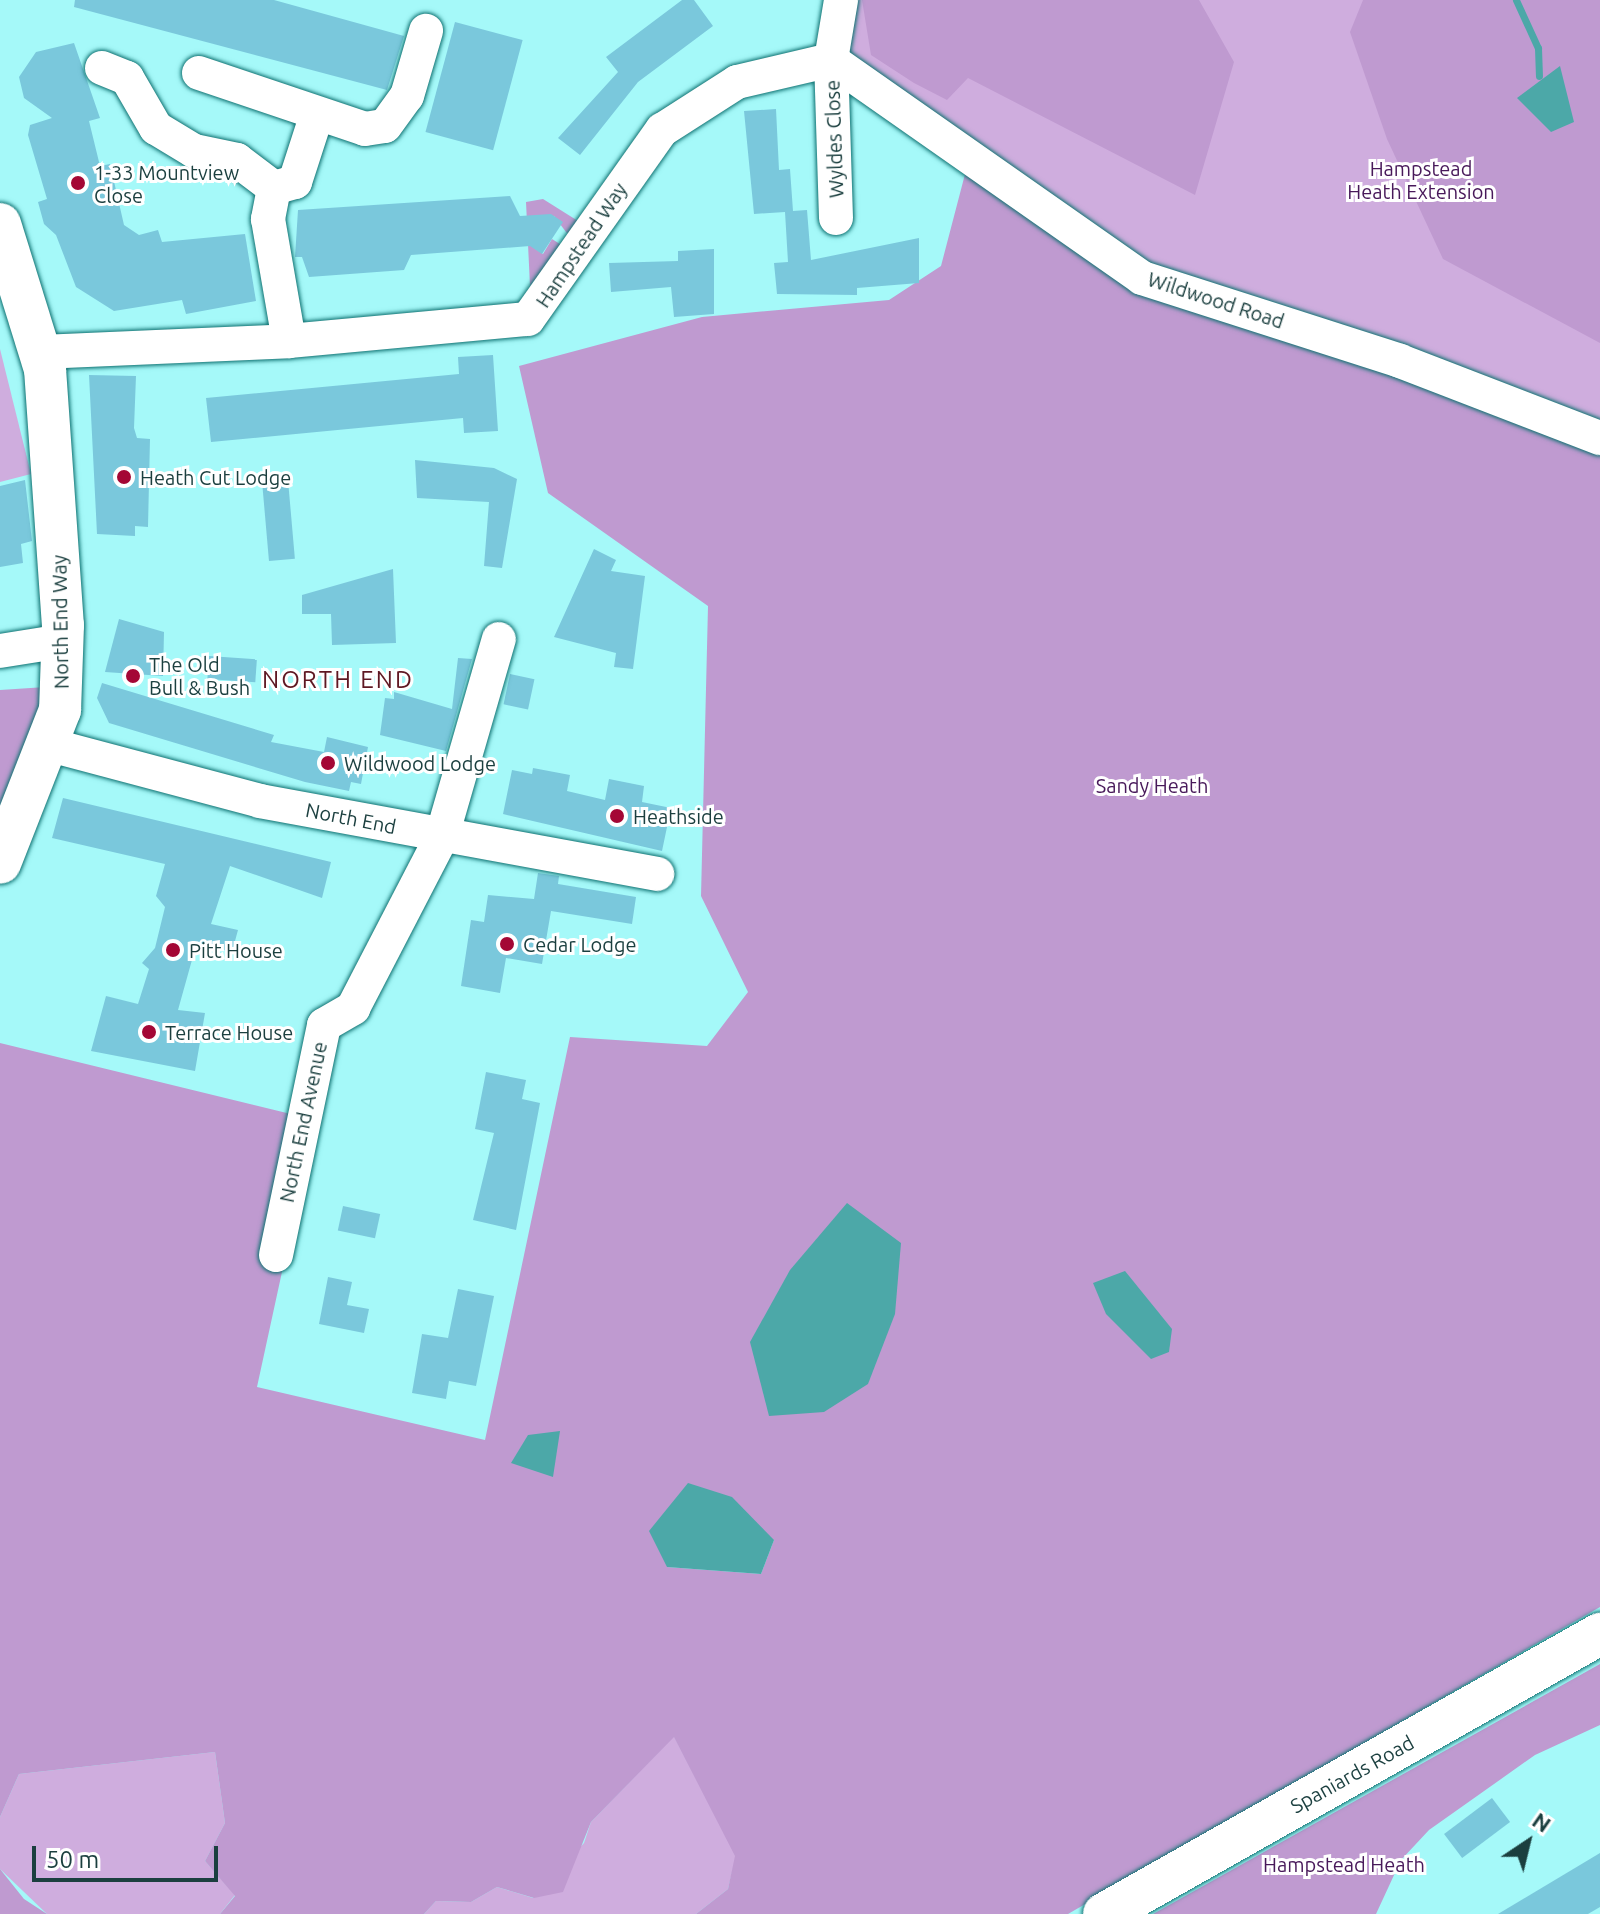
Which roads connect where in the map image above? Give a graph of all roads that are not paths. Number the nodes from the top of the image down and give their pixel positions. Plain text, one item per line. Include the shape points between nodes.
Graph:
1 (841, 0) edge
2 (426, 31) dead end
3 (831, 60) junction
4 (102, 68) dead end
5 (199, 73) dead end
6 (317, 114) junction
7 (274, 188) junction
8 (836, 218) dead end
9 (0, 224) edge
10 (289, 341) junction
11 (43, 361) junction
12 (1600, 438) edge
13 (499, 639) dead end
14 (63, 641) junction
15 (0, 651) edge
16 (50, 745) junction
17 (442, 836) junction
18 (0, 863) edge
19 (657, 874) dead end
20 (276, 1255) dead end
21 (1600, 1634) edge
22 (1104, 1914) edge

1 - 3 street
2 - 6 street via 407,96 385,126 365,129
3 - 8 street, Wyldes Close
3 - 10 street, Hampstead Way via 737,82 662,130 528,319
3 - 12 street, Wildwood Road via 1142,278 1400,361
4 - 7 street via 127,78 156,128 194,151 237,160
5 - 6 street
6 - 7 street via 295,182
7 - 10 street via 268,219
9 - 11 main road, North End Way
10 - 11 street, Hampstead Way
11 - 14 main road, North End Way
13 - 17 street, North End Avenue
14 - 15 street
14 - 16 main road, North End Way via 60,710
16 - 17 street, North End via 260,801
16 - 18 main road, North End Way
17 - 19 street, North End
17 - 20 street, North End Avenue via 353,1008 324,1025
21 - 22 main road, Spaniards Road

